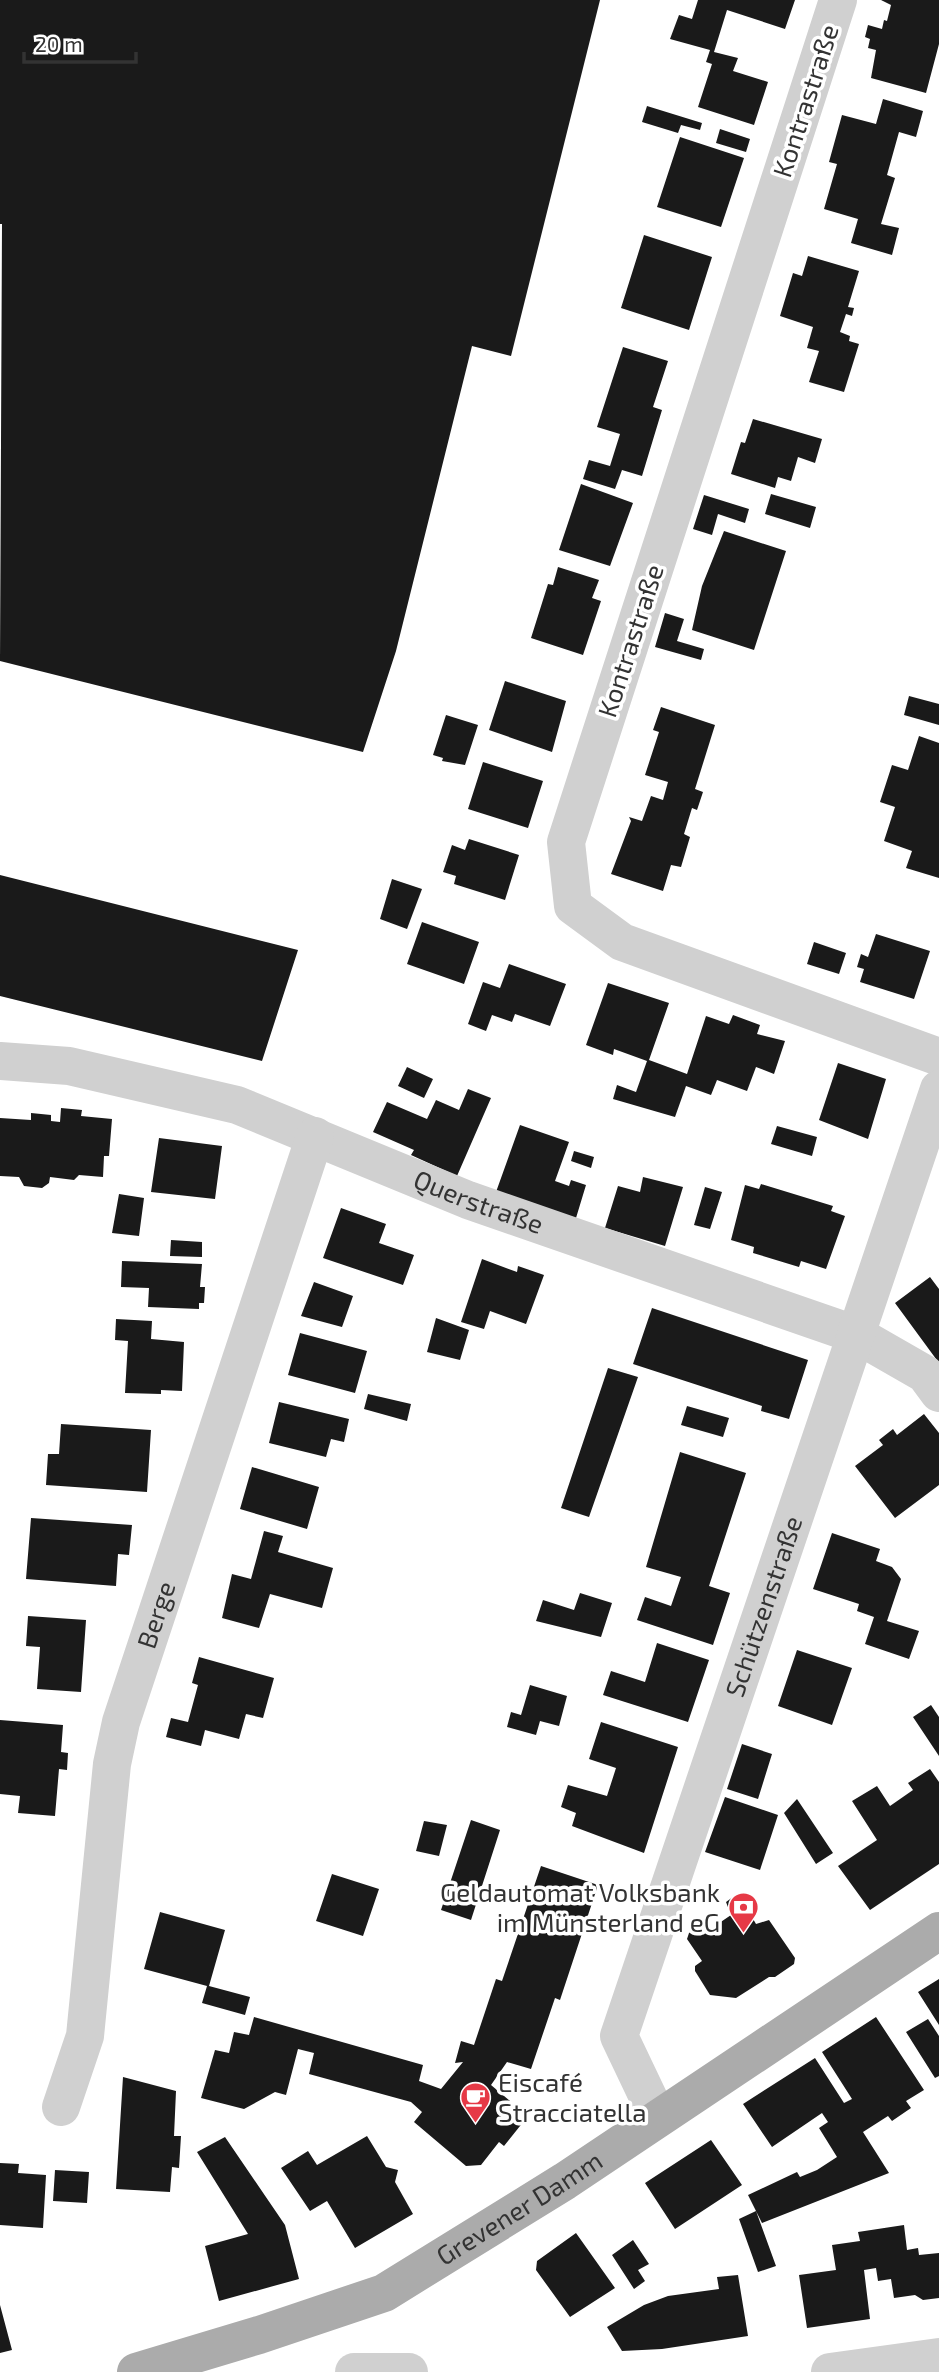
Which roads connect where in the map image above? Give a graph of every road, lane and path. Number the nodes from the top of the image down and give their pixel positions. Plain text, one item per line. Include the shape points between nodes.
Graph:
1 (838, 0) edge
2 (939, 1057) edge
3 (0, 1061) edge
4 (939, 1089) edge
5 (315, 1136) junction
6 (857, 1335) junction
7 (939, 1393) edge
8 (939, 1931) edge
9 (61, 2107) dead end
10 (659, 2118) junction
11 (939, 2357) edge
12 (404, 2371) edge
13 (136, 2372) edge
14 (354, 2372) edge
15 (409, 2372) edge
16 (830, 2372) edge

1 - 2 street, Kontrastraße via 566,842 573,905 622,942
3 - 5 street, Querstraße via 69,1066 237,1105
4 - 6 street, Schützenstraße
5 - 6 street, Querstraße via 468,1200
5 - 9 street, Berge via 121,1722 112,1765 86,2036
6 - 7 street, Querstraße via 925,1374
6 - 10 street, Schützenstraße via 619,2036
8 - 10 main road, Grevener Damm
10 - 13 main road, Grevener Damm via 384,2293
11 - 16 street
12 - 14 street
12 - 15 street

